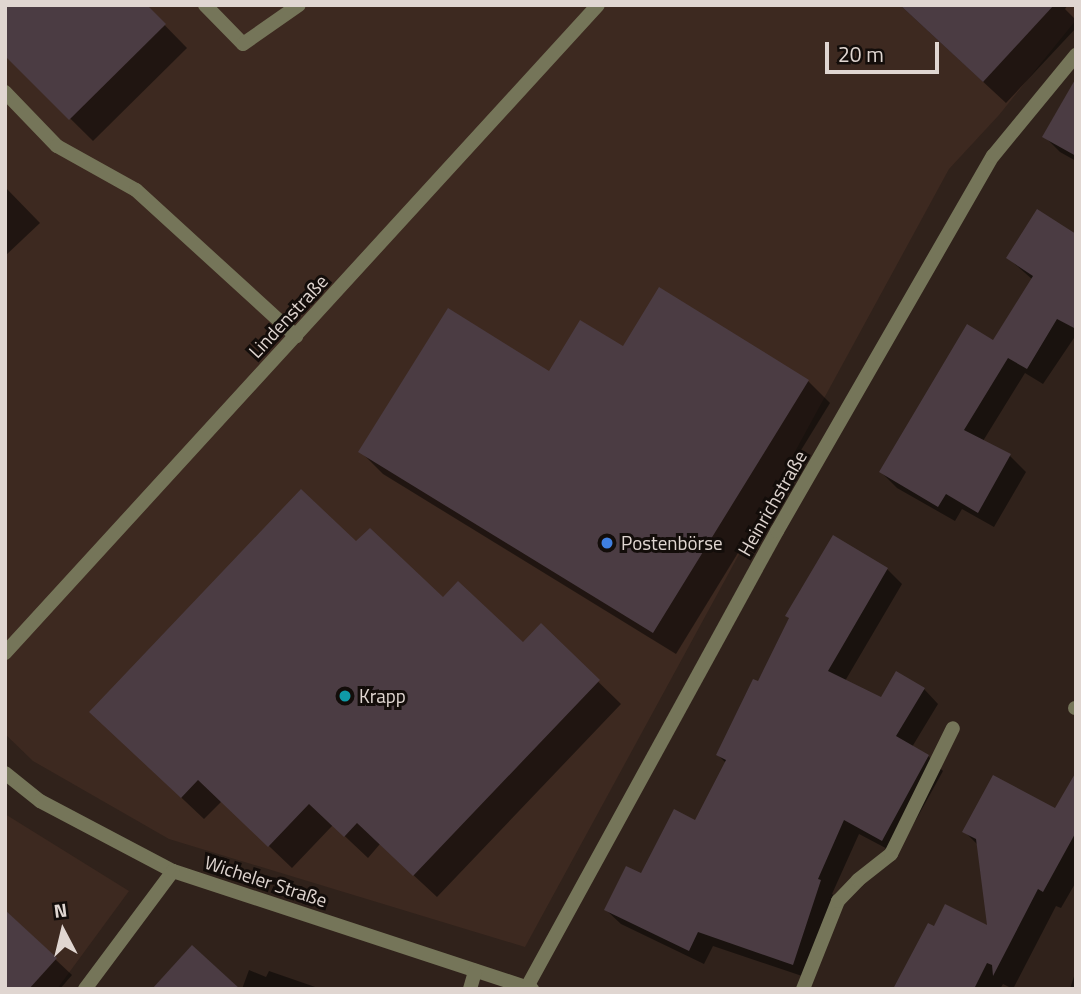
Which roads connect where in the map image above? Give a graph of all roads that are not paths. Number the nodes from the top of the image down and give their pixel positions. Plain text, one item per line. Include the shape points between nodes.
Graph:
1 (205, 5) edge
2 (299, 5) edge
3 (598, 5) edge
4 (1076, 55) edge
5 (5, 92) edge
6 (296, 336) junction
7 (5, 653) edge
8 (953, 728) dead end
9 (5, 773) edge
10 (173, 871) junction
11 (475, 971) junction
12 (530, 988) edge
13 (86, 989) edge
14 (470, 989) edge
15 (803, 989) edge

1 - 2 street via 243,44
3 - 6 street, Lindenstraße
4 - 12 street, Heinrichstraße via 993,156 777,531
5 - 6 street via 57,146 136,190
6 - 7 street, Lindenstraße
8 - 15 street via 891,854 838,901
9 - 10 street, Wicheler Straße via 40,801
10 - 11 street, Wicheler Straße
10 - 13 street
11 - 12 street, Wicheler Straße
11 - 14 street

